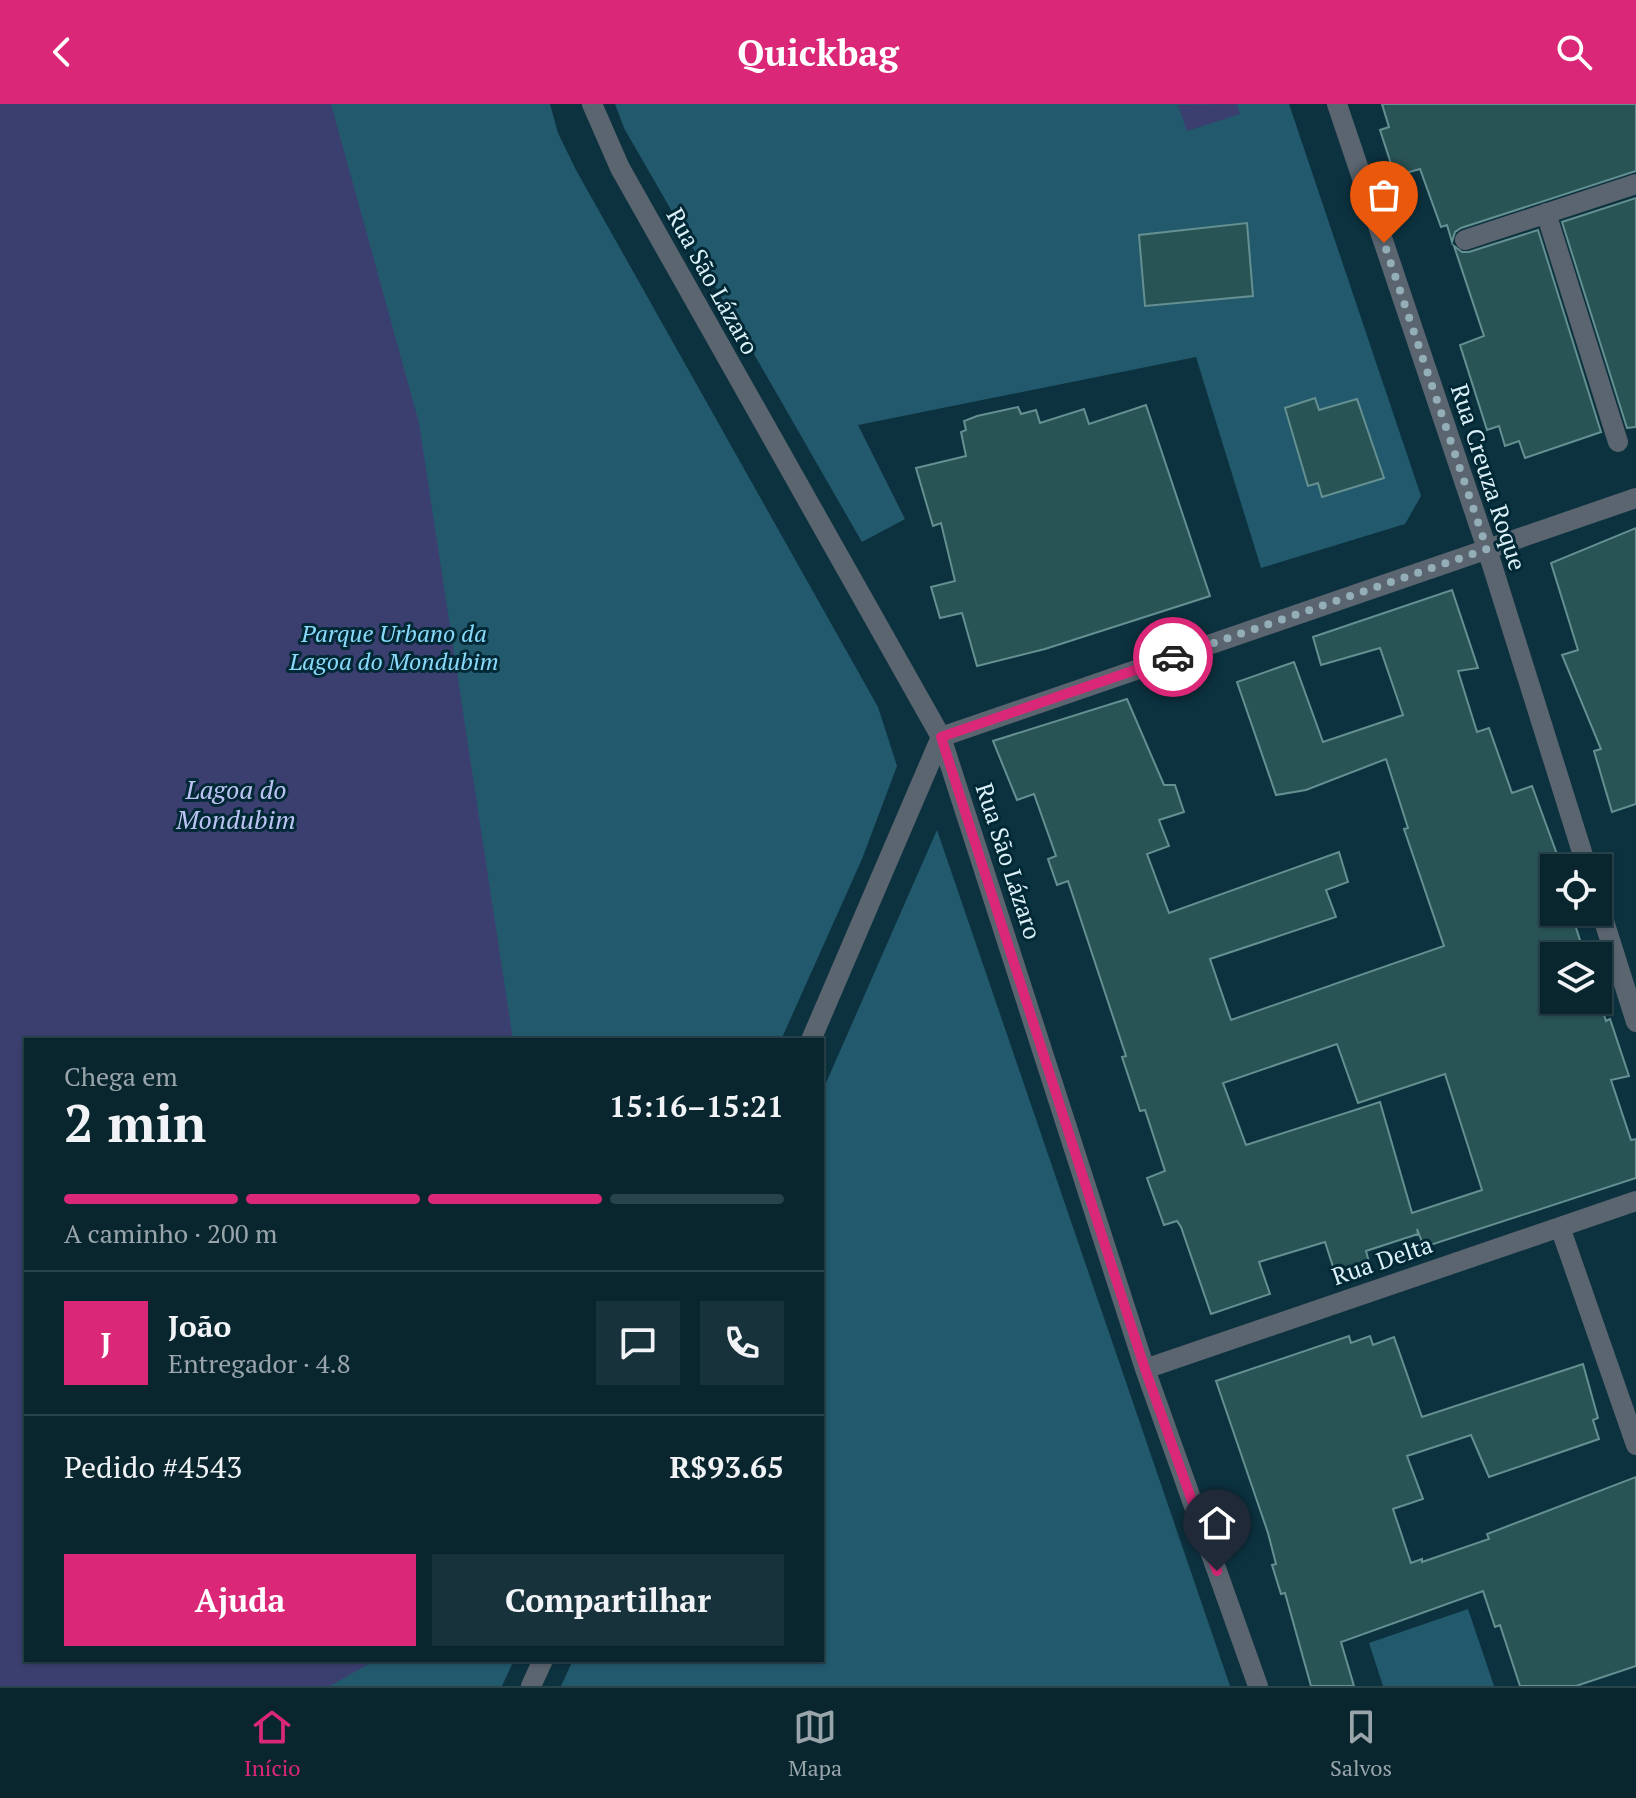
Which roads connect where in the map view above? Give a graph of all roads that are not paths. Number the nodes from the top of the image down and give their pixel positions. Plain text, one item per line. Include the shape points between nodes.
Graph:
1 (592, 104) edge
2 (1337, 104) edge
3 (1636, 184) edge
4 (1546, 213) junction
5 (1465, 240) dead end
6 (1618, 442) dead end
7 (1636, 498) edge
8 (1487, 549) junction
9 (941, 737) junction
10 (1583, 854) edge
11 (1606, 926) edge
12 (1636, 1022) edge
13 (812, 1038) edge
14 (1636, 1201) edge
15 (1560, 1227) junction
16 (1145, 1369) junction
17 (1636, 1445) edge
18 (542, 1662) edge
19 (531, 1686) edge
20 (1258, 1686) edge

1 - 9 street, Rua São Lázaro via 620,168
2 - 8 street, Rua Creuza Roque
3 - 4 street
4 - 5 street
4 - 6 street
7 - 8 street
8 - 9 street
8 - 10 street, Rua Creuza Roque
9 - 13 street
9 - 16 street, Rua São Lázaro
11 - 12 street
14 - 15 street, Rua Delta
15 - 16 street, Rua Delta
15 - 17 street
16 - 20 street, Rua São Lázaro
18 - 19 street

